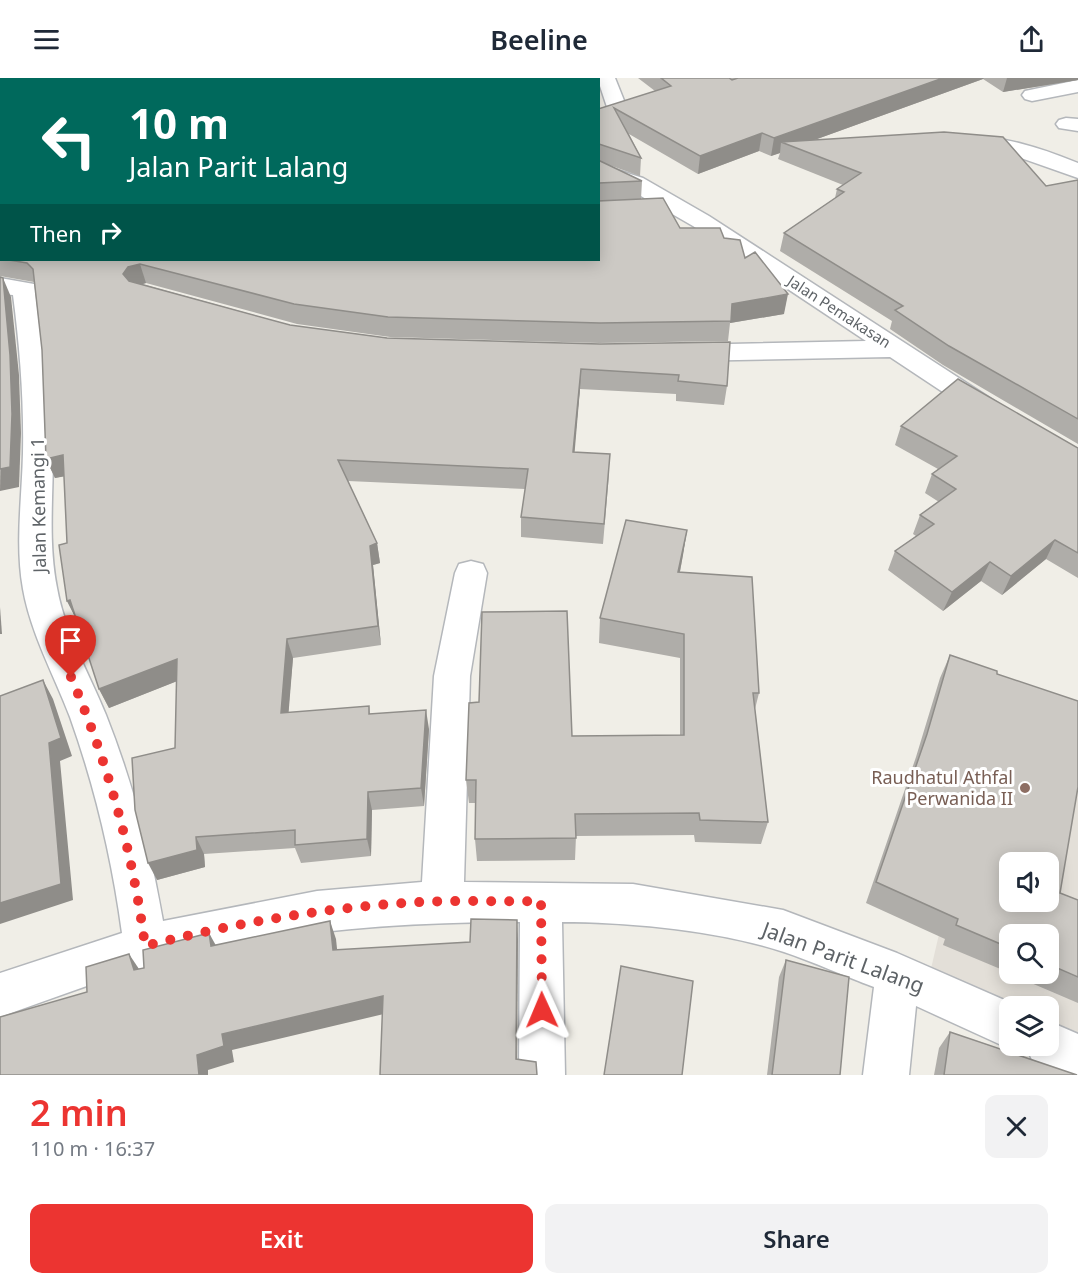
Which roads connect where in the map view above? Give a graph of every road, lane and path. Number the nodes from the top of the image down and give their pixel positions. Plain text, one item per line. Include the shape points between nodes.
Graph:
1 (605, 78) edge
2 (1078, 86) edge
3 (1032, 95) dead end
4 (600, 120) edge
5 (946, 143) edge
6 (600, 171) edge
7 (1078, 171) edge
8 (677, 207) junction
9 (632, 210) edge
10 (0, 286) edge
11 (896, 349) junction
12 (659, 353) edge
13 (1009, 420) edge
14 (471, 573) dead end
15 (541, 901) junction
16 (442, 902) junction
17 (145, 946) junction
18 (897, 975) junction
19 (0, 995) edge
20 (999, 1021) edge
21 (1059, 1049) edge
22 (1078, 1057) edge
23 (542, 1075) edge
24 (886, 1075) edge

1 - 4 street via 619,112
2 - 3 street
5 - 7 street via 994,142 1021,148
6 - 8 street, Jalan Pemakasan via 635,183
8 - 9 street
8 - 11 street, Jalan Pemakasan
10 - 17 street, Jalan Kemangi 1 via 25,289 35,355 40,588 54,639 88,716 116,802 137,888
11 - 12 street
11 - 13 street, Jalan Pemakasan
14 - 16 street via 452,676
15 - 16 street, Jalan Parit Lalang
15 - 18 street, Jalan Parit Lalang via 633,904 717,917 783,932
15 - 23 street
16 - 17 street, Jalan Parit Lalang via 317,911
17 - 19 street, Jalan Parit Lalang
18 - 20 street, Jalan Parit Lalang
18 - 24 street
21 - 22 street

